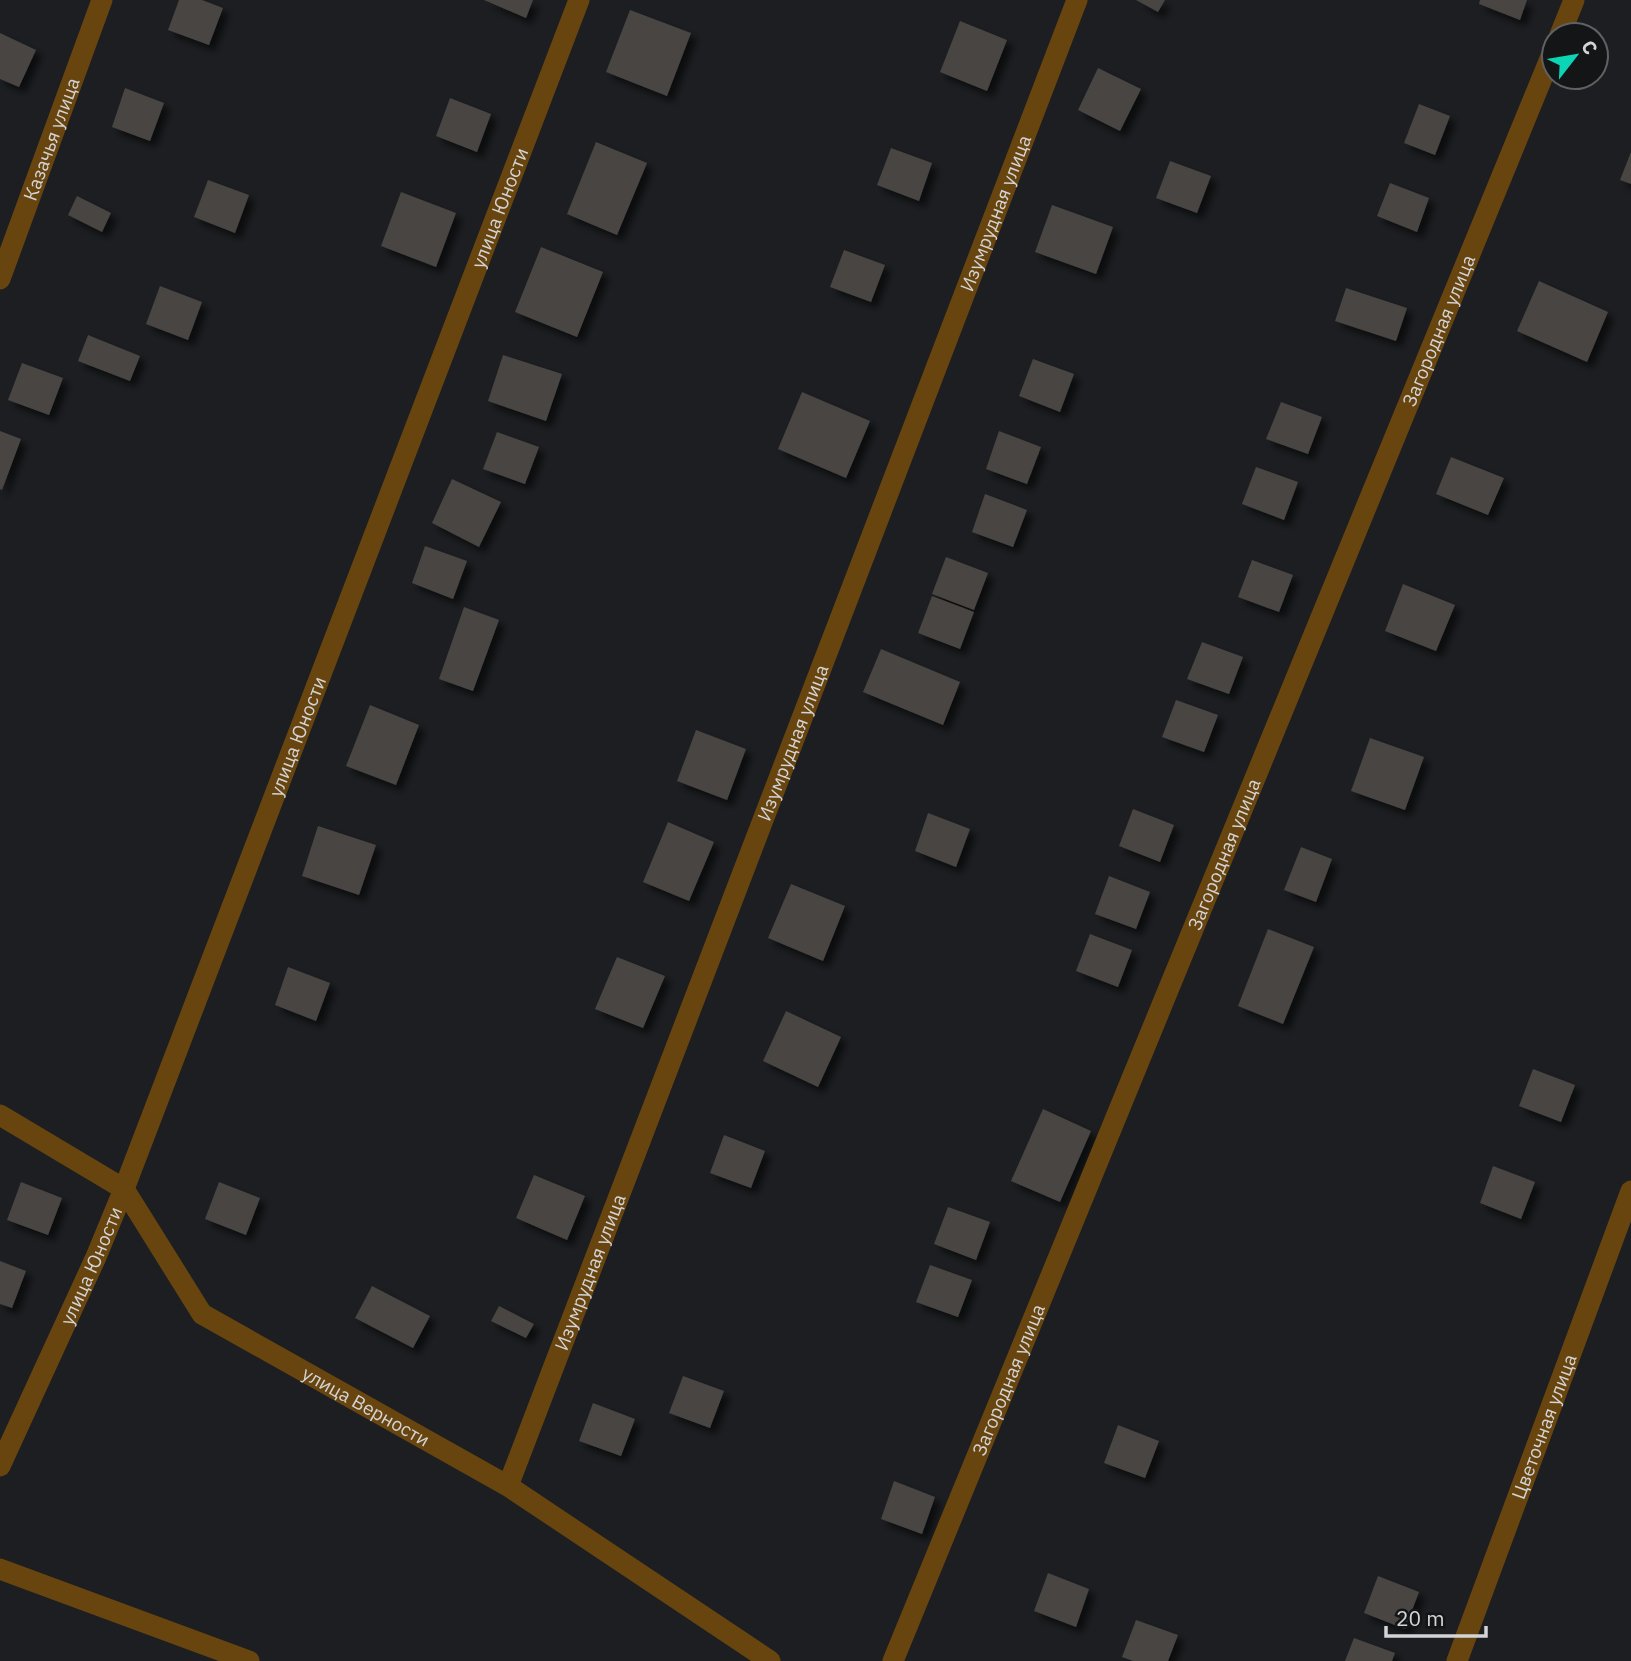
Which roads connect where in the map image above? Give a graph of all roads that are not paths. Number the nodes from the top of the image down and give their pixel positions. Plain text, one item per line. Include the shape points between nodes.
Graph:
1 (102, 0) edge
2 (579, 0) edge
3 (1077, 0) edge
4 (1574, 0) edge
5 (1566, 21) edge
6 (1540, 83) edge
7 (0, 279) edge
8 (0, 1115) edge
9 (124, 1189) junction
10 (1629, 1206) edge
11 (0, 1466) edge
12 (508, 1486) junction
13 (0, 1569) edge
14 (249, 1661) edge
15 (770, 1661) edge
16 (893, 1661) edge
17 (1457, 1661) edge

1 - 7 street, Казачья улица
2 - 9 street, улица Юности
3 - 12 street, Изумрудная улица
4 - 5 street
6 - 16 street, Загородная улица
8 - 9 street, улица Верности
9 - 11 street, улица Юности
9 - 12 street, улица Верности via 202,1314
10 - 17 street, Цветочная улица
12 - 15 street, улица Верности
13 - 14 street

